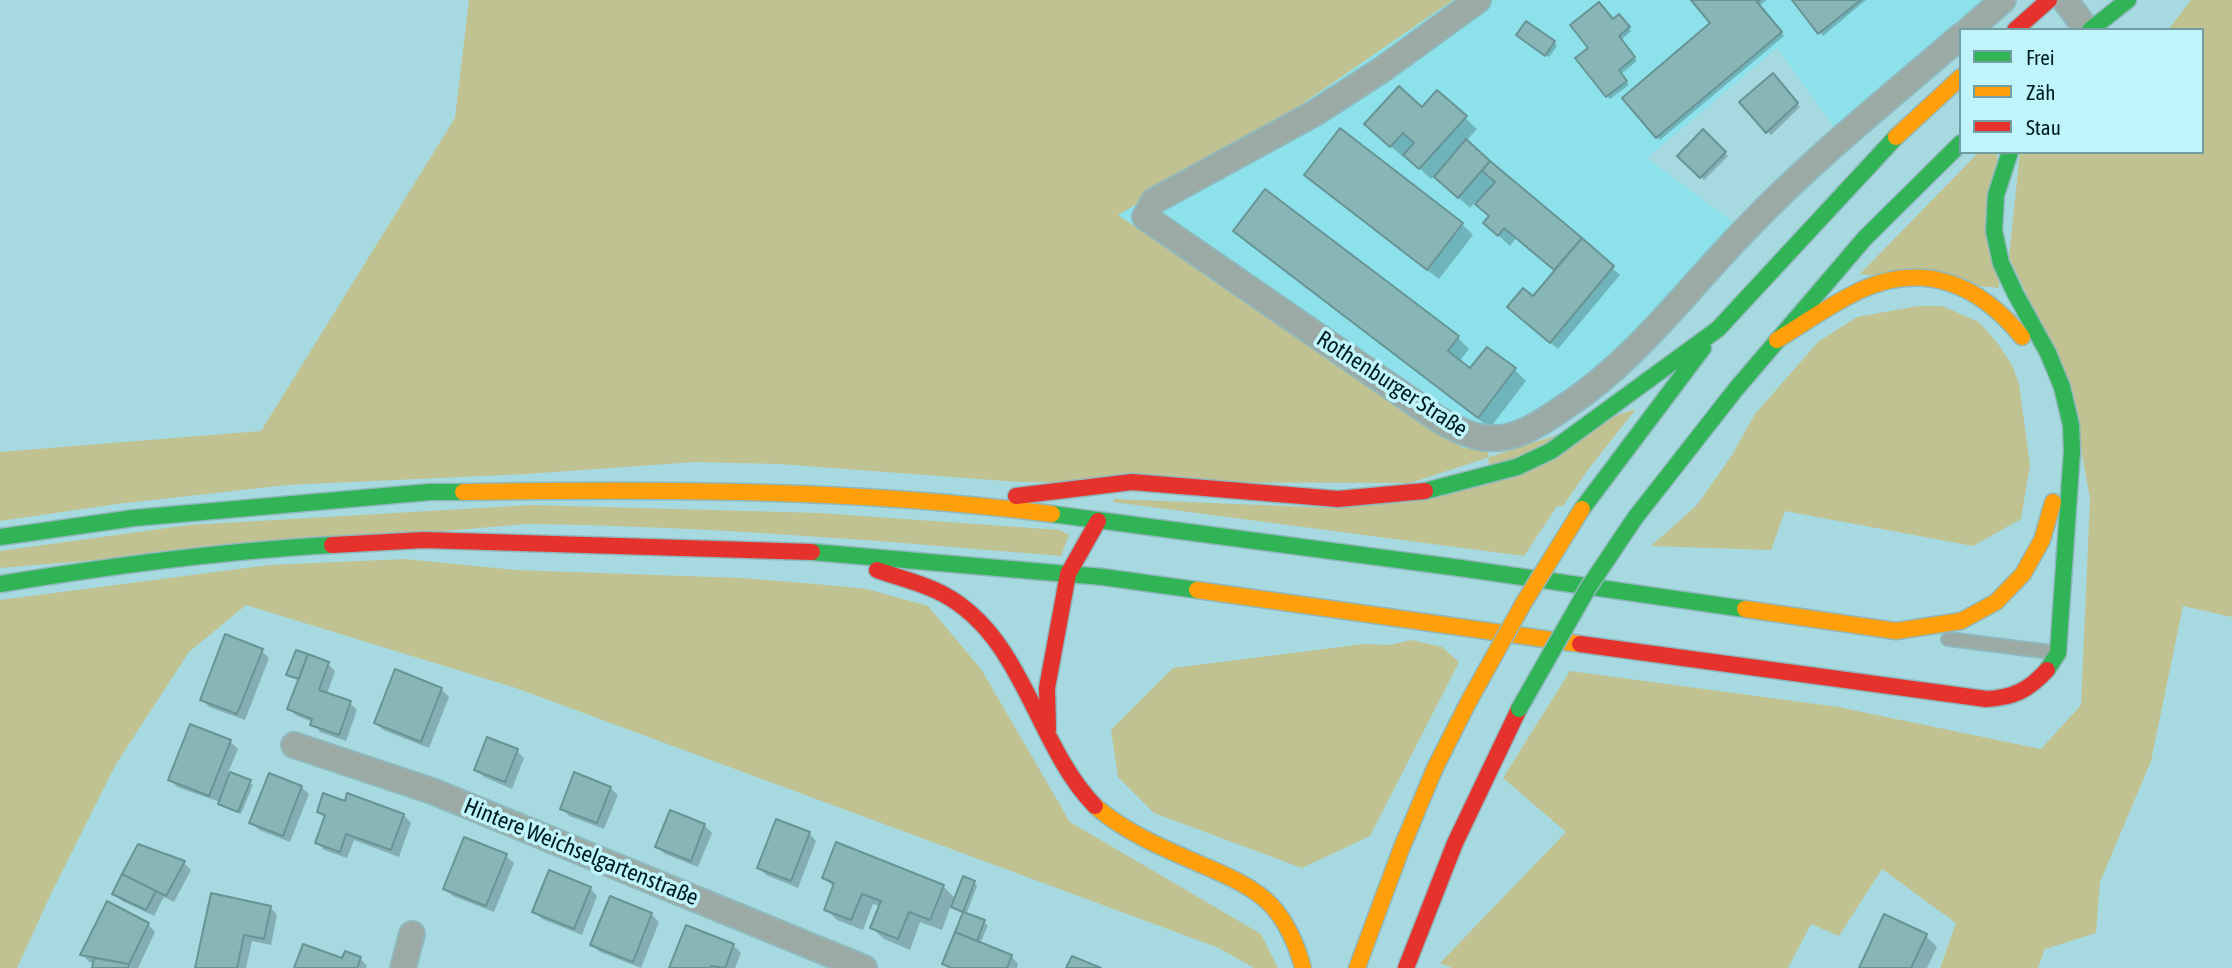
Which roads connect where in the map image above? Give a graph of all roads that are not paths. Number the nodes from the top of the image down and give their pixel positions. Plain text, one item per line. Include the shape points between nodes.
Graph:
1 (1478, 0) edge
2 (2003, 0) edge
3 (2049, 0) edge
4 (2065, 0) edge
5 (2128, 0) edge
6 (1971, 28) edge
7 (2017, 28) edge
8 (2086, 28) edge
9 (2091, 28) edge
10 (1959, 39) edge
11 (1959, 79) edge
12 (1959, 145) edge
13 (2009, 154) edge
14 (1718, 329) junction
15 (1777, 340) junction
16 (965, 503) junction
17 (1098, 521) junction
18 (0, 537) edge
19 (826, 552) junction
20 (1068, 574) junction
21 (0, 584) edge
22 (1896, 631) junction
23 (2058, 653) junction
24 (1048, 731) junction
25 (294, 745) dead end
26 (412, 934) dead end
27 (402, 968) edge
28 (864, 968) edge
29 (1303, 968) edge
30 (1357, 968) edge
31 (1406, 968) edge

1 - 10 street, Rothenburger Straße via 1315,113 1154,201 1145,217 1438,419 1488,440 1541,422 1613,370 1746,228 1830,147
2 - 6 street
3 - 7 main road
4 - 8 street
5 - 9 main road
11 - 14 main road via 1903,130
12 - 15 main road via 1865,238
13 - 23 main road via 1993,200 1997,252 2017,300 2059,376 2072,428
14 - 16 main road via 1551,451 1517,467 1430,491 1338,499 1132,482
14 - 30 main road, bridge via 1582,509 1528,593 1435,768
15 - 22 main road via 1877,284 1926,279 1975,292 1995,307 2012,322 2039,368 2056,421 2056,449 2053,505 2034,559 2014,585 1987,608 1959,621
15 - 31 main road, bridge via 1635,517 1588,588 1519,709 1455,843
16 - 17 main road
16 - 18 main road via 654,489 430,492 134,518
17 - 20 main road
17 - 22 main road
19 - 20 main road
19 - 21 main road via 424,540 122,564
19 - 24 main road via 945,595 971,613 1006,656
20 - 23 main road via 1993,701 2012,698 2037,683
20 - 24 main road via 1047,688
22 - 23 lane
24 - 29 main road via 1077,788 1108,818 1149,842 1232,878 1266,900 1297,946
25 - 28 street, Hintere Weichselgartenstraße via 432,792
26 - 27 street

